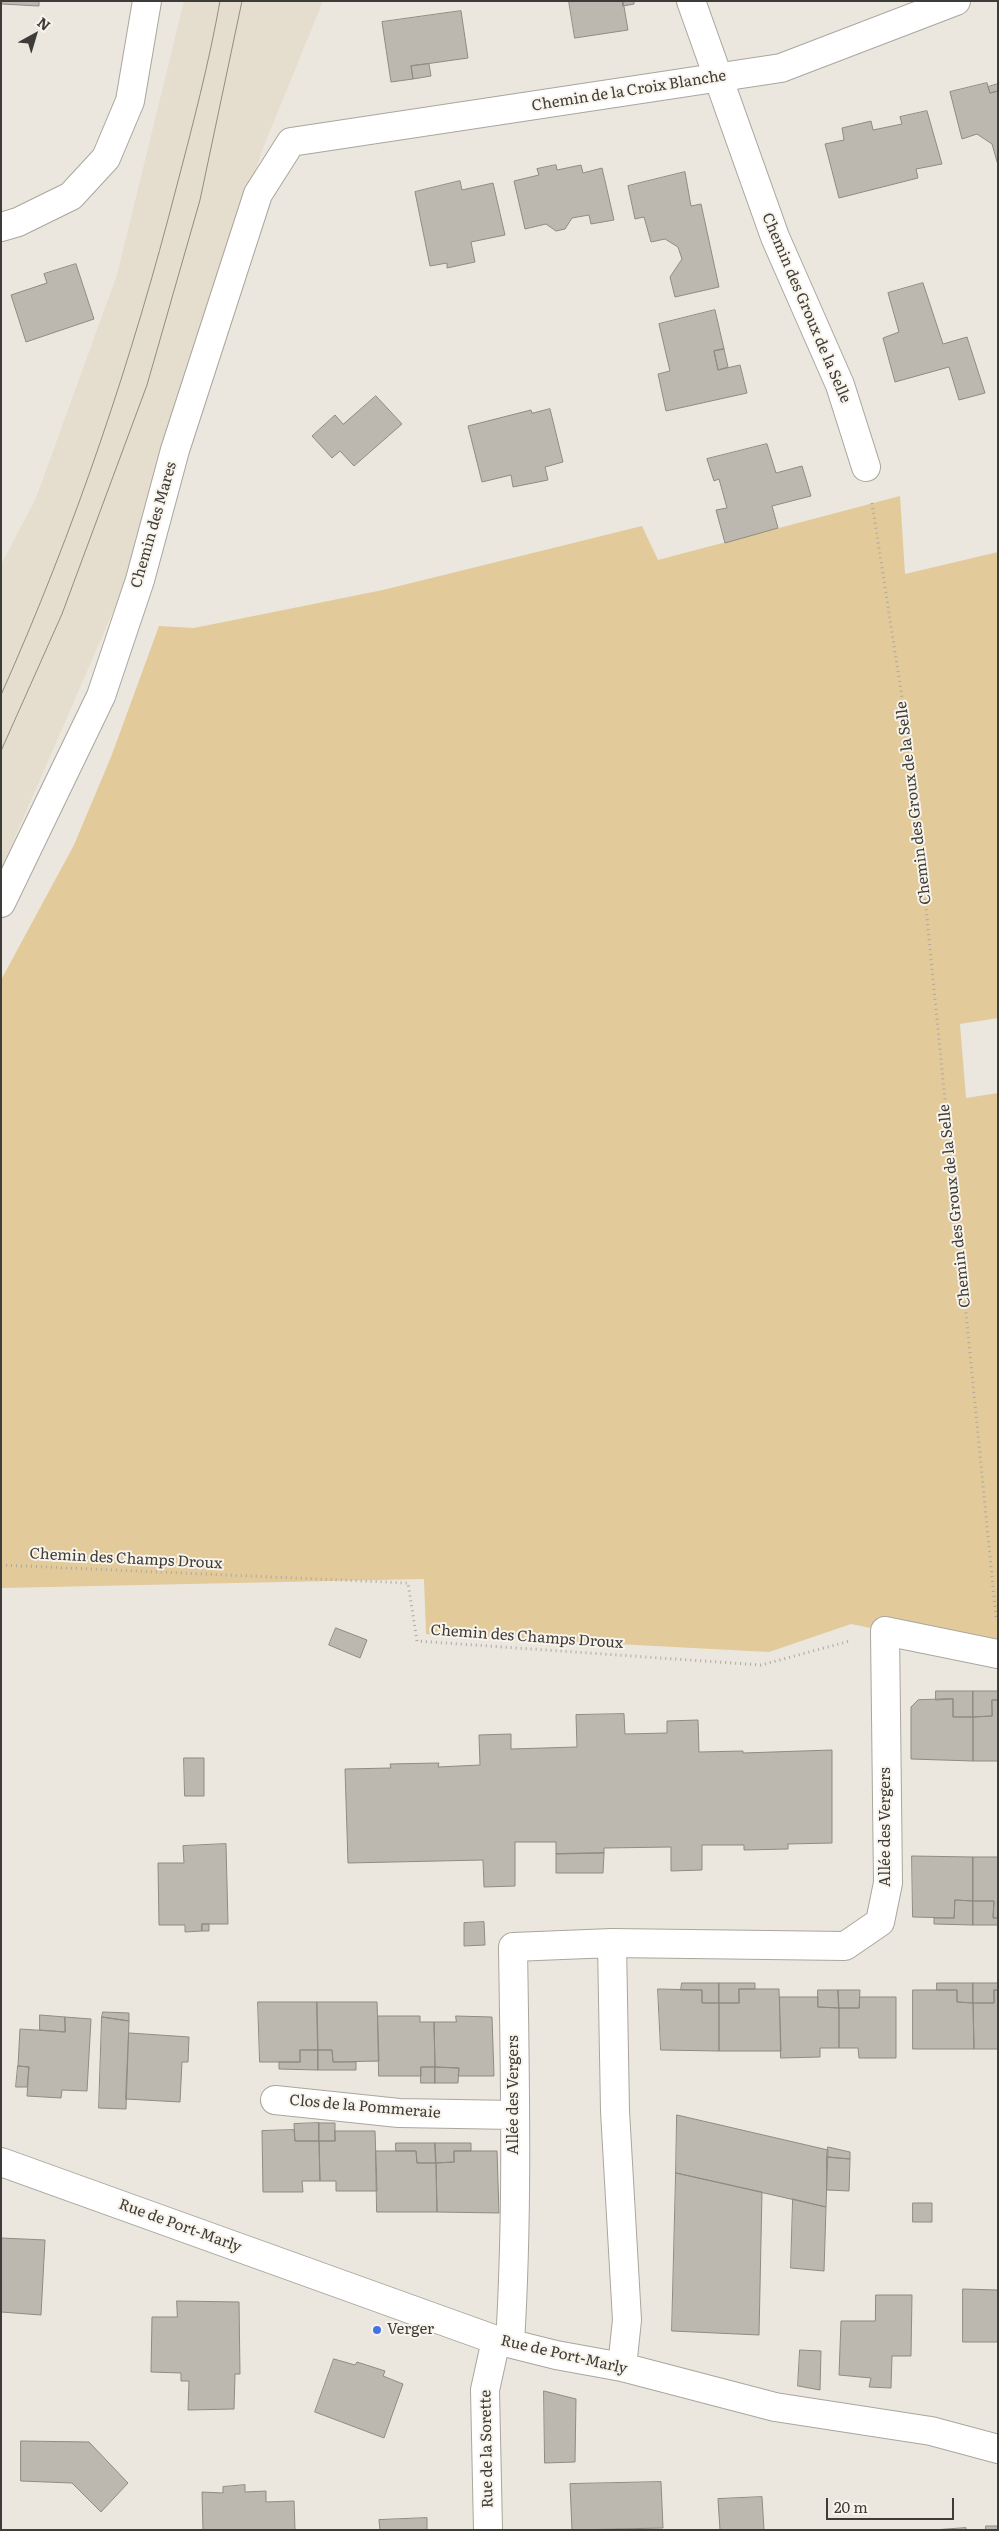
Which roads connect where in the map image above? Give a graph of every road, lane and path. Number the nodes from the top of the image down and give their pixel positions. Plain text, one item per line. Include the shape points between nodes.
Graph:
1 (147, 1) edge
2 (691, 1) edge
3 (956, 1) edge
4 (718, 77) junction
5 (291, 142) joint
6 (1, 227) edge
7 (866, 467) joint
8 (1, 903) edge
9 (1, 1565) edge
10 (885, 1631) junction
11 (997, 1640) edge
12 (612, 1943) junction
13 (275, 2100) dead end
14 (515, 2115) junction
15 (1, 2162) edge
16 (503, 2341) junction
17 (622, 2367) junction
18 (998, 2449) edge
19 (488, 2530) edge

1 - 6 street via 130,101 106,158 71,196
2 - 4 street, Chemin des Groux de la Selle
3 - 4 street, Chemin de la Croix Blanche via 781,68
4 - 5 street, Chemin de la Croix Blanche
4 - 7 street, Chemin des Groux de la Selle via 775,238 840,385
5 - 8 street, Chemin des Mares via 258,194 175,450 140,580 101,696
7 - 11 path, Chemin des Groux de la Selle via 911,756
9 - 10 path, Chemin des Champs Droux via 408,1583 418,1641 761,1665
10 - 11 street
10 - 12 street, Allée des Vergers via 888,1882 880,1922 845,1946
12 - 14 street, Allée des Vergers via 512,1947
12 - 17 street via 615,2110 627,2320
13 - 14 street, Clos de la Pommeraie via 399,2113
14 - 16 street, Allée des Vergers via 513,2289
15 - 16 street, Rue de Port-Marly
16 - 17 street, Rue de Port-Marly
16 - 19 street, Rue de la Sorette via 485,2390
17 - 18 street, Rue de Port-Marly via 775,2407 931,2431

